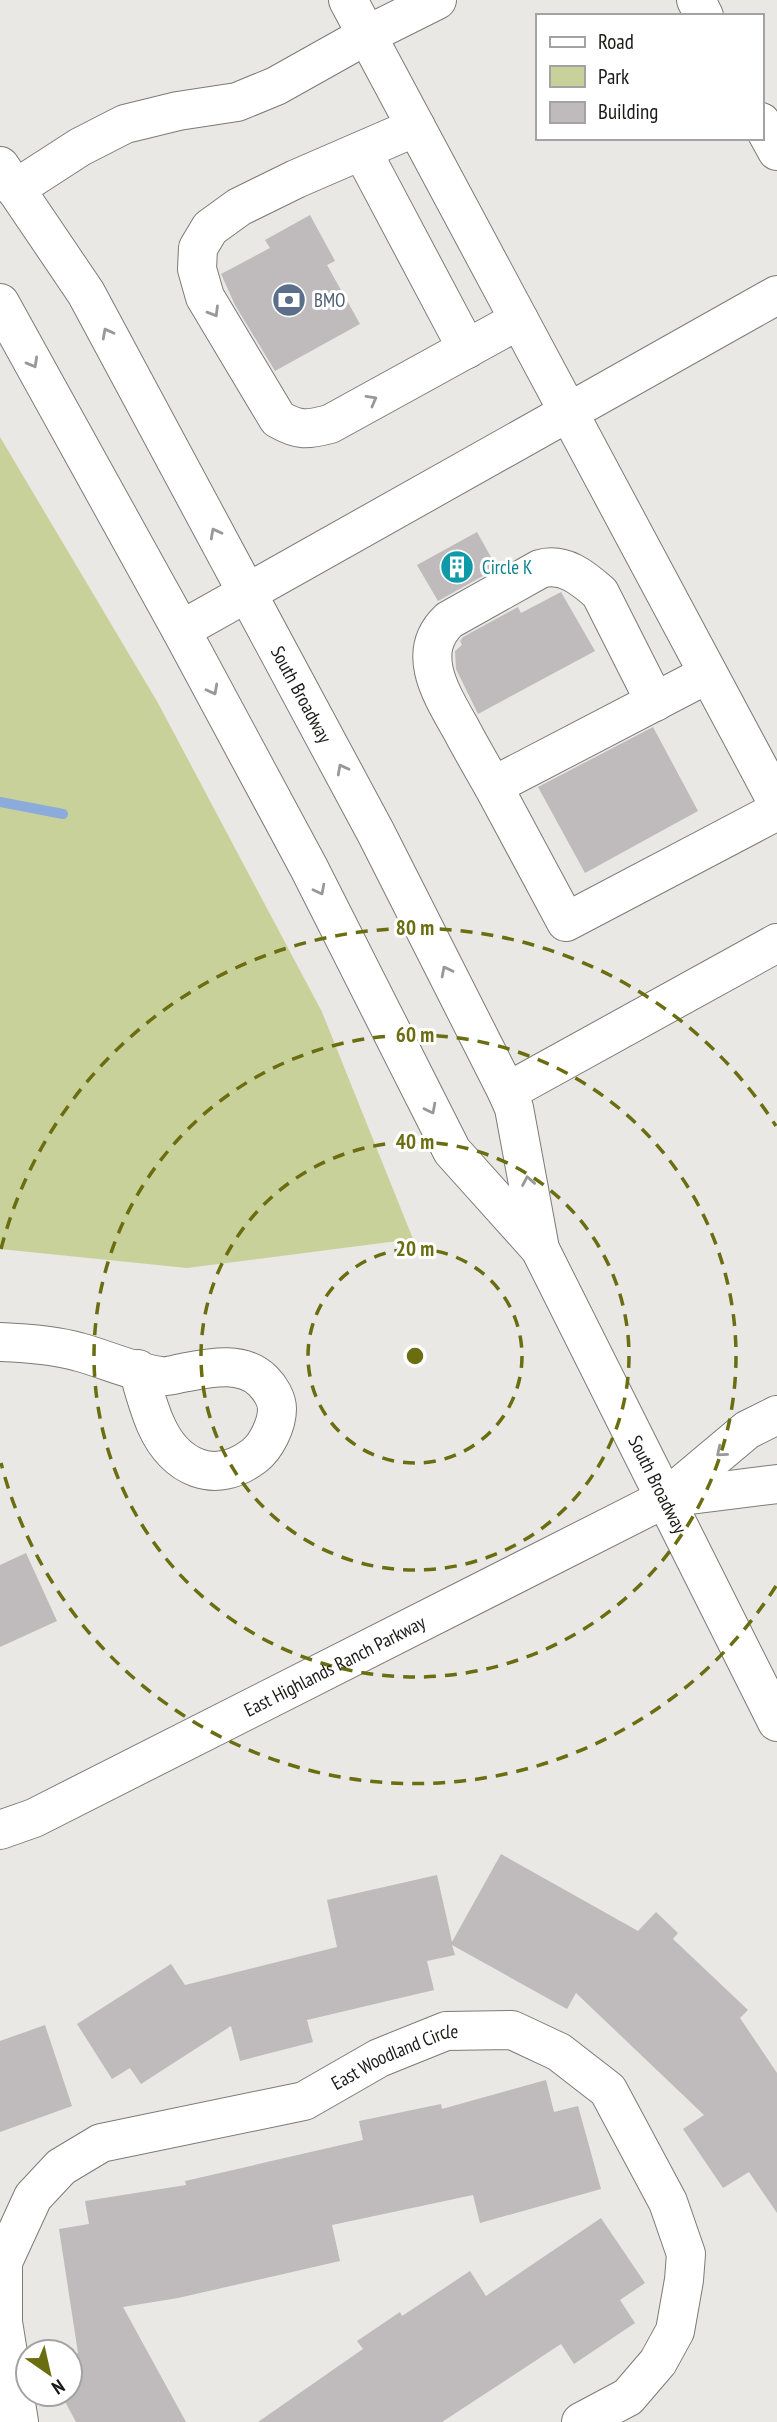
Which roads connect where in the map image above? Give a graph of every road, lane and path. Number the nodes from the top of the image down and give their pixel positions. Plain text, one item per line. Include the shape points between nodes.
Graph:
1 (348, 0) edge
2 (437, 0) edge
3 (367, 35) junction
4 (763, 126) edge
5 (416, 127) junction
6 (362, 150) junction
7 (777, 151) edge
8 (8, 177) edge
9 (777, 295) edge
10 (0, 303) edge
11 (519, 320) junction
12 (467, 349) junction
13 (567, 412) junction
14 (247, 593) junction
15 (181, 629) junction
16 (708, 674) junction
17 (655, 702) junction
18 (493, 786) junction
19 (776, 801) edge
20 (777, 943) edge
21 (507, 1093) junction
22 (540, 1249) junction
23 (0, 1342) edge
24 (138, 1369) dead end
25 (777, 1415) edge
26 (777, 1484) edge
27 (666, 1498) junction
28 (777, 1722) edge
29 (0, 1830) edge
30 (1, 2262) edge
31 (19, 2422) edge
32 (581, 2422) edge

1 - 3 main road
2 - 3 main road
3 - 5 main road
3 - 8 main road via 276,86 237,102 125,124
4 - 7 main road
5 - 6 main road
5 - 11 main road
6 - 12 main road
6 -> 12 main road via 239,207 210,228 198,248 197,269 205,297 278,419 307,430 330,424
14 -> 8 main road, South Broadway via 86,293
9 - 13 main road
10 -> 15 main road, South Broadway
11 - 12 main road
11 - 13 main road
13 - 14 main road
13 - 16 main road
14 - 15 main road
21 -> 14 main road, South Broadway via 376,833
15 -> 22 main road, South Broadway via 452,1151
16 - 17 main road
16 - 19 main road
17 - 18 main road
17 - 18 main road via 600,593 564,569 540,569 449,620 435,639 432,667 437,686
18 - 19 main road via 566,922
20 - 21 main road
22 -> 21 main road, South Broadway via 514,1108
22 - 27 main road, South Broadway
23 - 24 main road via 75,1350
25 -> 27 main road via 747,1430
26 - 27 main road
27 - 28 main road, South Broadway
27 - 29 main road, East Highlands Ranch Parkway via 34,1818
30 - 31 main road, East Woodland Circle via 3,2322
30 - 32 main road, East Woodland Circle via 33,2197 61,2166 101,2143 304,2101 379,2058 446,2031 512,2030 559,2052 608,2090 668,2202 685,2254 675,2331 658,2362 628,2398

